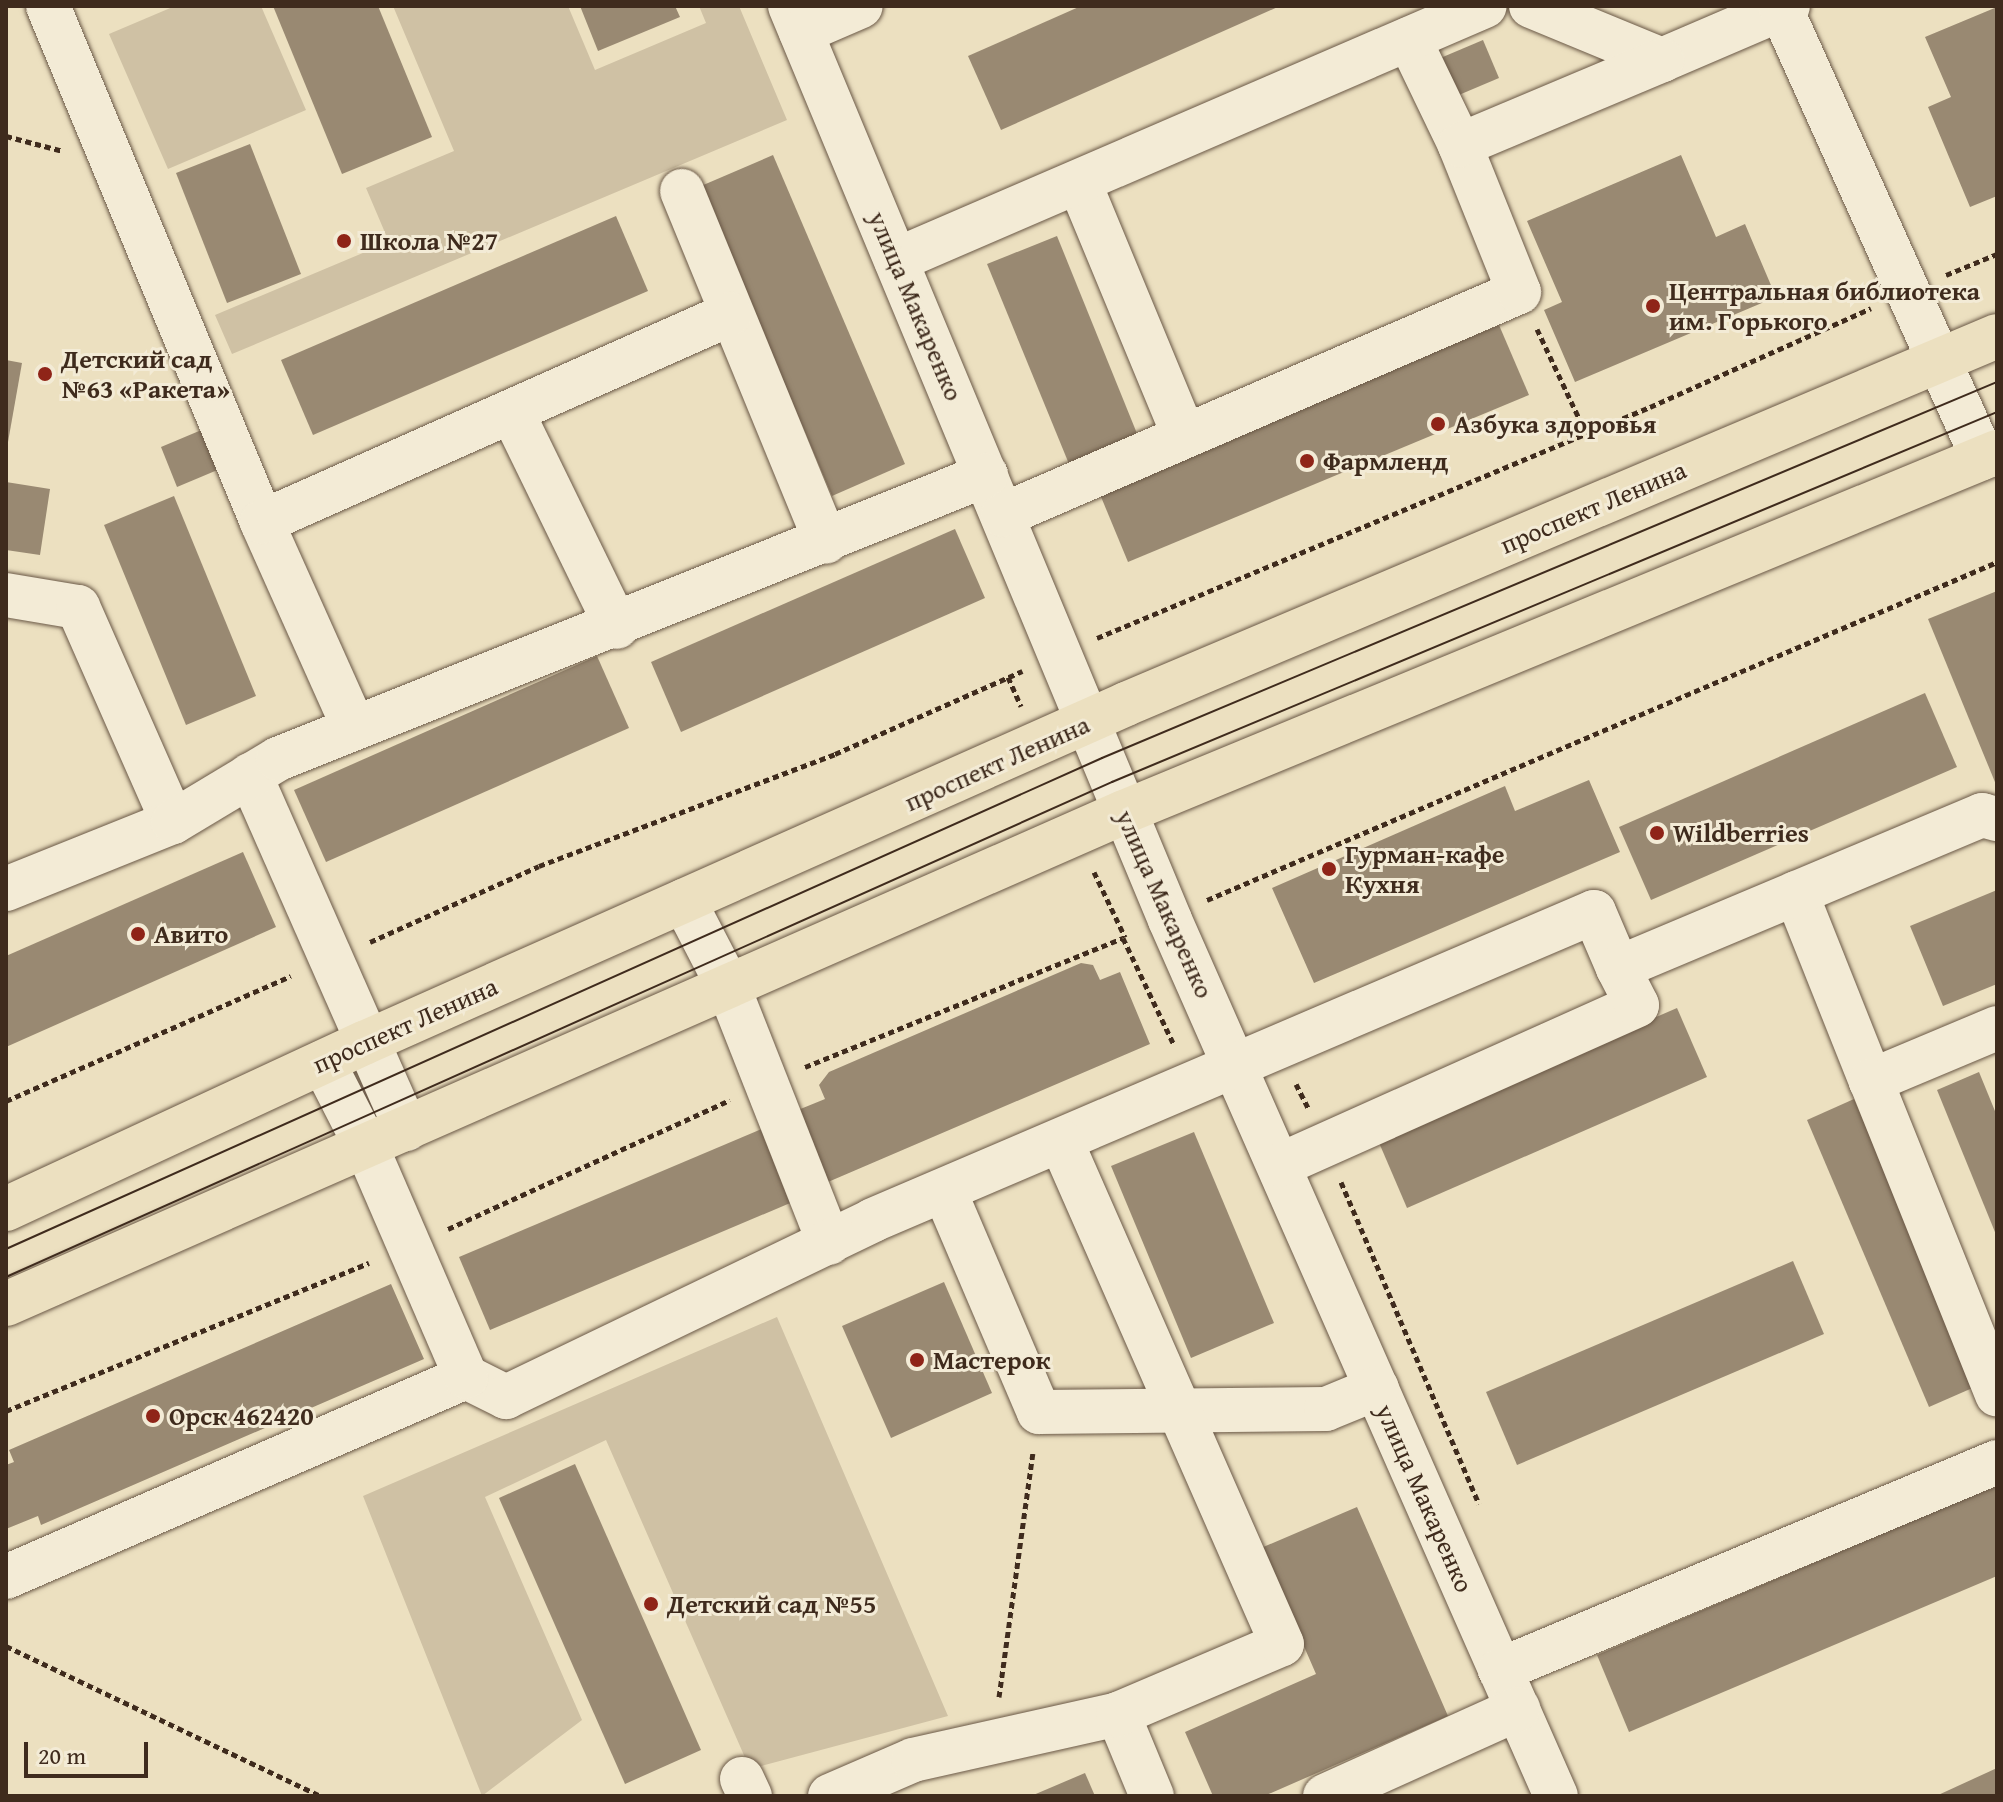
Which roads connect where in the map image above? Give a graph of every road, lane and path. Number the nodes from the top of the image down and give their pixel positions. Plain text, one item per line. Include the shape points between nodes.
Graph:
1 (48, 6) edge
2 (861, 6) edge
3 (1485, 6) edge
4 (1531, 6) edge
5 (1785, 8) edge
6 (795, 19) edge
7 (1409, 39) junction
8 (1662, 60) junction
9 (1460, 145) junction
10 (1079, 182) junction
11 (682, 191) dead end
12 (1997, 254) edge
13 (896, 260) junction
14 (1519, 292) junction
15 (1907, 292) junction
16 (730, 314) junction
17 (1997, 336) edge
18 (1937, 361) junction
19 (512, 412) junction
20 (1586, 433) junction
21 (1184, 436) junction
22 (1990, 455) edge
23 (986, 475) junction
24 (1003, 515) junction
25 (262, 522) junction
26 (826, 542) junction
27 (1997, 562) edge
28 (6, 595) edge
29 (617, 627) junction
30 (1079, 646) junction
31 (1126, 704) junction
32 (1088, 723) junction
33 (354, 728) junction
34 (250, 775) junction
35 (1124, 812) junction
36 (1997, 819) edge
37 (173, 822) junction
38 (1203, 885) dead end
39 (6, 889) edge
40 (1796, 893) junction
41 (1208, 900) junction
42 (684, 901) junction
43 (1215, 913) dead end
44 (1170, 920) junction
45 (1123, 938) dead end
46 (329, 960) junction
47 (1618, 968) junction
48 (728, 986) junction
49 (1997, 1028) edge
50 (364, 1043) junction
51 (1278, 1046) junction
52 (323, 1062) junction
53 (1236, 1066) junction
54 (1871, 1081) junction
55 (767, 1083) junction
56 (6, 1101) edge
57 (406, 1129) junction
58 (1061, 1141) junction
59 (366, 1146) junction
60 (1326, 1147) junction
61 (1280, 1165) junction
62 (945, 1192) junction
63 (6, 1209) edge
64 (829, 1243) junction
65 (409, 1247) junction
66 (6, 1304) edge
67 (466, 1377) junction
68 (1377, 1388) junction
69 (1997, 1395) edge
70 (6, 1411) edge
71 (1039, 1412) junction
72 (1180, 1414) junction
73 (1997, 1462) edge
74 (1480, 1508) dead end
75 (6, 1577) edge
76 (6, 1646) edge
77 (1509, 1690) junction
78 (1118, 1714) junction
79 (992, 1742) junction
80 (320, 1796) edge
81 (830, 1796) edge
82 (1152, 1796) edge
83 (1325, 1796) edge
84 (1556, 1796) edge

1 - 25 street
2 - 6 street
3 - 7 street
4 - 8 street
5 - 8 street
5 - 15 street
6 - 13 street, улица Макаренко
7 - 9 street
7 - 10 street
8 - 9 street
9 - 14 street
10 - 13 street
10 - 21 street
11 - 16 street
12 - 15 path
13 - 23 street, улица Макаренко
14 - 20 path
14 - 21 street
15 - 18 street
15 - 20 path
16 - 19 street
16 - 26 street
17 - 18 main road, проспект Ленина
18 - 22 street
18 - 31 main road, проспект Ленина
19 - 25 street
19 - 29 street
20 - 30 path
21 - 24 street
22 - 35 main road
23 - 24 street, улица Макаренко
23 - 26 street
24 - 30 street, улица Макаренко
25 - 33 street
26 - 29 street
27 - 41 path
28 - 37 street via 78,607
29 - 33 street
30 - 31 path
30 - 32 street, улица Макаренко
30 - 46 path via 835,754 539,866
31 - 32 main road, проспект Ленина
32 - 35 street, улица Макаренко
32 - 42 main road, проспект Ленина
33 - 34 street
34 - 37 street
34 - 46 street
35 - 44 street, улица Макаренко
35 - 48 main road
36 - 40 street via 1982,815
37 - 39 street
38 - 41 path
40 - 47 street
40 - 54 street
41 - 43 path
41 - 44 path
42 - 48 street
42 - 50 main road, проспект Ленина
44 - 53 street, улица Макаренко
45 - 55 path
46 - 50 street
46 - 56 path
47 - 51 street via 1594,912
47 - 60 street via 1637,1005
48 - 55 street
48 - 57 main road
49 - 54 street
50 - 52 main road, проспект Ленина
50 - 57 street
51 - 53 street
51 - 60 path
52 - 59 street
52 - 63 main road, проспект Ленина
53 - 58 street
53 - 61 street, улица Макаренко
54 - 69 street
55 - 64 street
55 - 65 path
57 - 59 main road
58 - 62 street
58 - 72 street
59 - 65 street
59 - 66 main road
60 - 61 street
60 - 74 path
61 - 68 street, улица Макаренко
62 - 64 street
62 - 71 street
64 - 67 street via 506,1397
65 - 67 street
65 - 70 path
67 - 75 street
68 - 72 street via 1326,1409
68 - 77 street, улица Макаренко
71 - 72 street
71 - 79 path
72 - 78 street via 1282,1644
73 - 77 street
76 - 80 path
77 - 83 street
77 - 84 street, улица Макаренко
78 - 79 street
78 - 82 street
79 - 81 street via 913,1760

